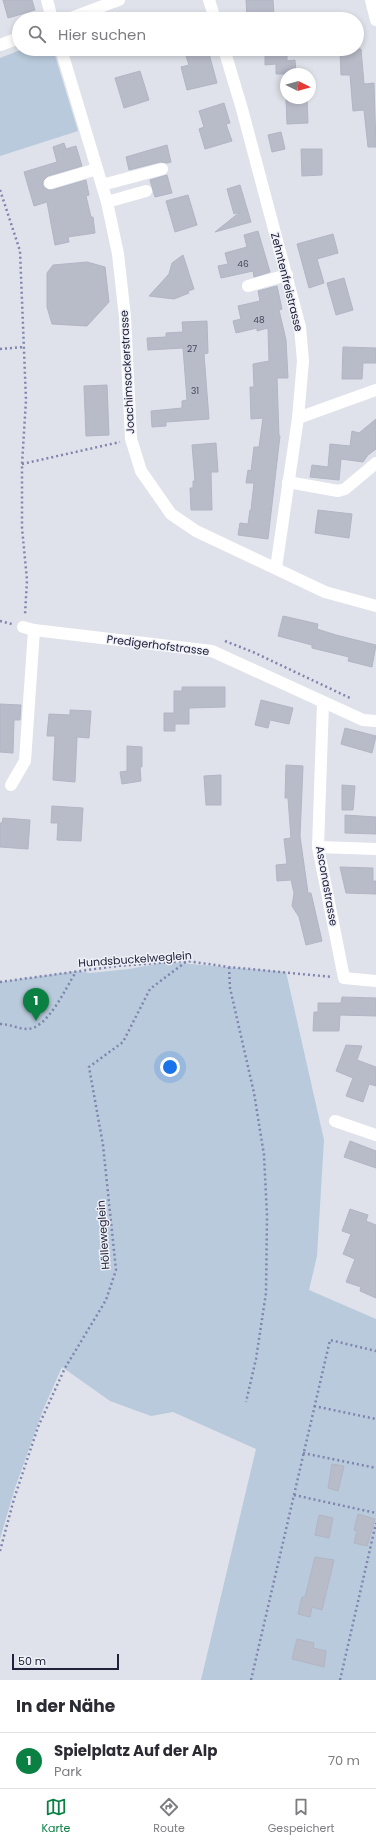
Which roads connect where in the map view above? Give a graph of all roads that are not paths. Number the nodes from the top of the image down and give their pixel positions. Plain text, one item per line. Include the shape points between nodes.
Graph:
1 (47, 0) edge
2 (119, 0) edge
3 (209, 0) edge
4 (371, 0) edge
5 (95, 4) edge
6 (50, 12) edge
7 (81, 12) edge
8 (213, 12) edge
9 (376, 20) edge
10 (12, 41) edge
11 (0, 45) edge
12 (63, 56) edge
13 (226, 56) edge
14 (97, 169) junction
15 (162, 169) dead end
16 (50, 183) dead end
17 (102, 186) junction
18 (146, 191) dead end
19 (107, 202) junction
20 (287, 275) junction
21 (248, 286) dead end
22 (376, 390) edge
23 (298, 418) junction
24 (376, 463) edge
25 (288, 482) junction
26 (276, 568) junction
27 (376, 606) edge
28 (323, 702) junction
29 (376, 721) edge
30 (11, 785) dead end
31 (318, 847) junction
32 (376, 849) edge
33 (376, 981) edge
34 (335, 1120) dead end
35 (376, 1135) edge

1 - 6 street
2 - 5 street
3 - 8 street
4 - 9 street
5 - 7 street
10 - 11 street
12 - 14 street, Joachimsackerstrasse
13 - 20 street, Zehntenfreistrasse
14 - 16 street
14 - 17 street, Joachimsackerstrasse
15 - 17 street
17 - 19 street, Joachimsackerstrasse
18 - 19 street
19 - 26 street, Joachimsackerstrasse via 118,254 129,390 130,439 141,472 171,514 196,531
20 - 21 street
20 - 23 street, Zehntenfreistrasse via 300,327 303,361
22 - 23 street
23 - 25 street, Zehntenfreistrasse
24 - 25 street via 345,489 338,491
25 - 26 street, Zehntenfreistrasse
26 - 27 street, Joachimsackerstrasse via 325,592
28 - 29 street, Predigerhofstrasse via 363,720
28 - 30 street, Predigerhofstrasse via 212,651 27,625 25,761
28 - 31 street, Asconastrasse
31 - 32 street
31 - 33 street, Asconastrasse via 344,978
34 - 35 street

